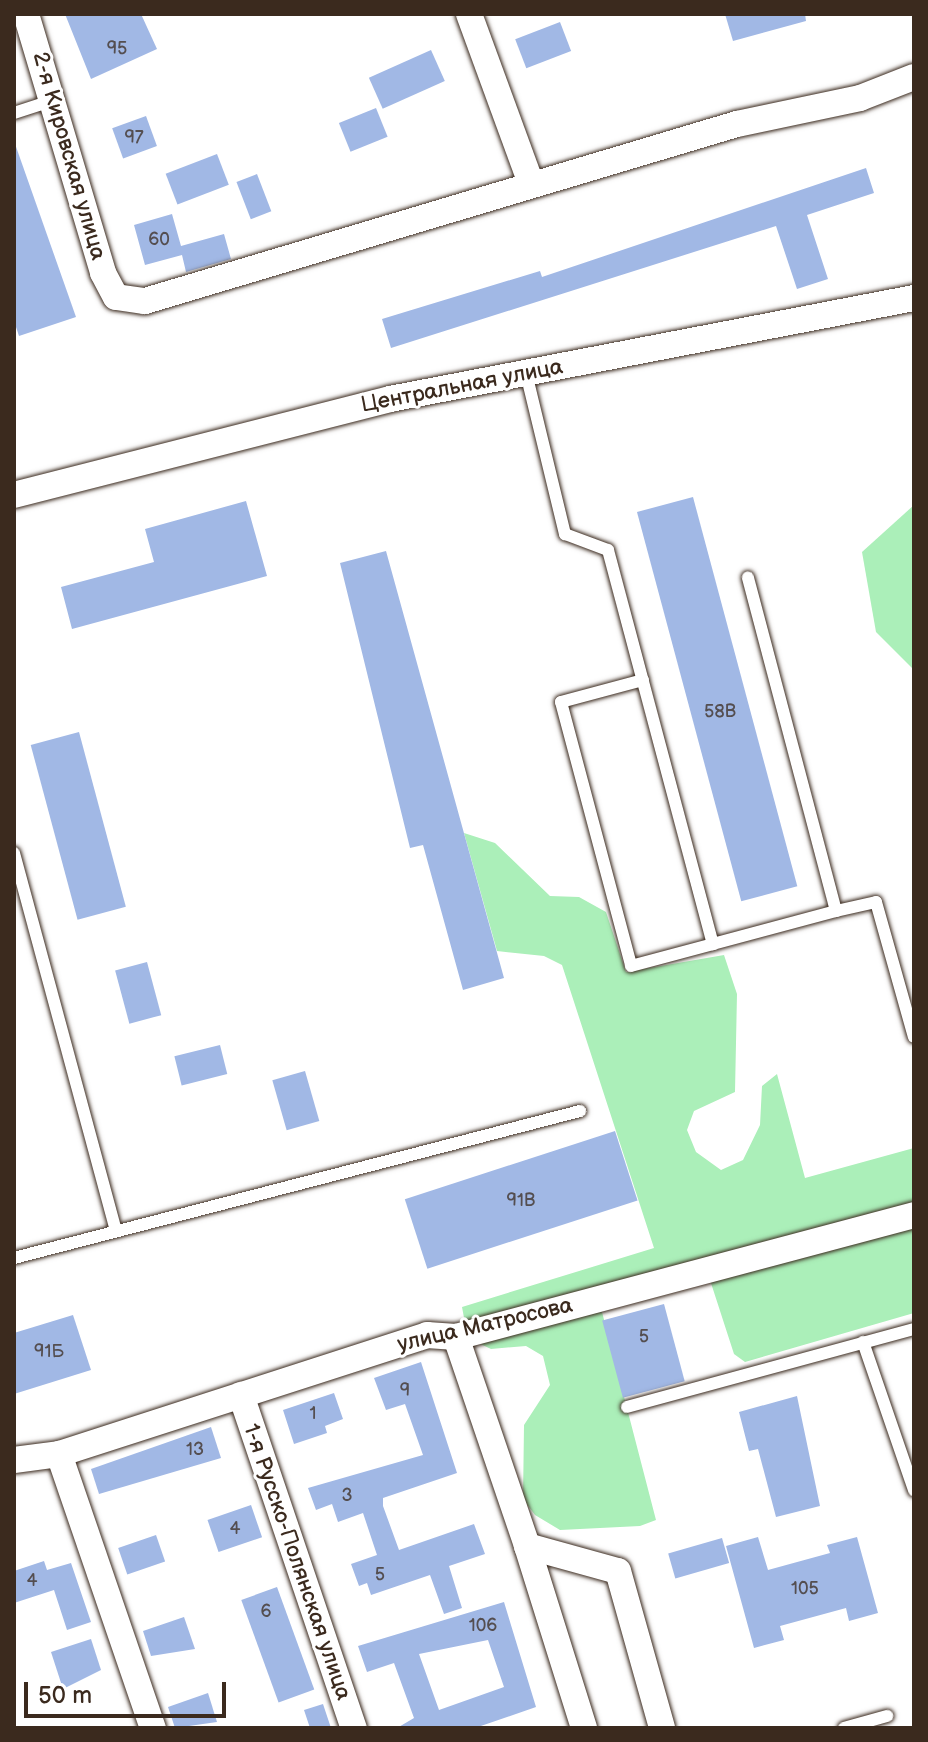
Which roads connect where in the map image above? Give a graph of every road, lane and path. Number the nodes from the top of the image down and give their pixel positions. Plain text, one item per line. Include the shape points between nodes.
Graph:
1 (26, 14) edge
2 (469, 14) edge
3 (914, 77) edge
4 (57, 99) junction
5 (14, 113) edge
6 (531, 183) junction
7 (914, 298) edge
8 (526, 373) junction
9 (14, 495) edge
10 (748, 577) dead end
11 (643, 680) junction
12 (14, 853) edge
13 (836, 911) junction
14 (713, 944) junction
15 (914, 1037) edge
16 (580, 1111) dead end
17 (914, 1215) edge
18 (116, 1230) junction
19 (14, 1258) edge
20 (914, 1329) edge
21 (456, 1337) junction
22 (863, 1342) junction
23 (241, 1395) junction
24 (627, 1407) dead end
25 (59, 1454) junction
26 (14, 1460) edge
27 (914, 1490) edge
28 (527, 1546) junction
29 (887, 1716) dead end
30 (153, 1728) edge
31 (354, 1728) edge
32 (584, 1728) edge
33 (662, 1728) edge
34 (844, 1728) edge

1 - 4 street, 2-я Кировская улица
2 - 6 street
3 - 6 street via 860,98 737,124
4 - 5 lane
4 - 6 street, 2-я Кировская улица via 103,273 116,297 145,301
7 - 8 street, Центральная улица
8 - 9 street, Центральная улица via 378,402
8 - 11 lane via 565,534 608,550
10 - 13 lane
11 - 14 lane
11 - 14 lane via 561,702 631,966
12 - 18 lane
13 - 14 lane
13 - 15 lane via 876,902
16 - 18 lane
17 - 21 street, улица Матросова
18 - 19 lane
20 - 22 lane
21 - 23 street, улица Матросова via 427,1335
21 - 28 street
22 - 24 lane
22 - 27 lane
23 - 25 street, улица Матросова
23 - 31 street, 1-я Русско-Полянская улица
25 - 26 street, улица Матросова
25 - 30 street
28 - 32 street
28 - 33 street via 618,1571
29 - 34 lane

